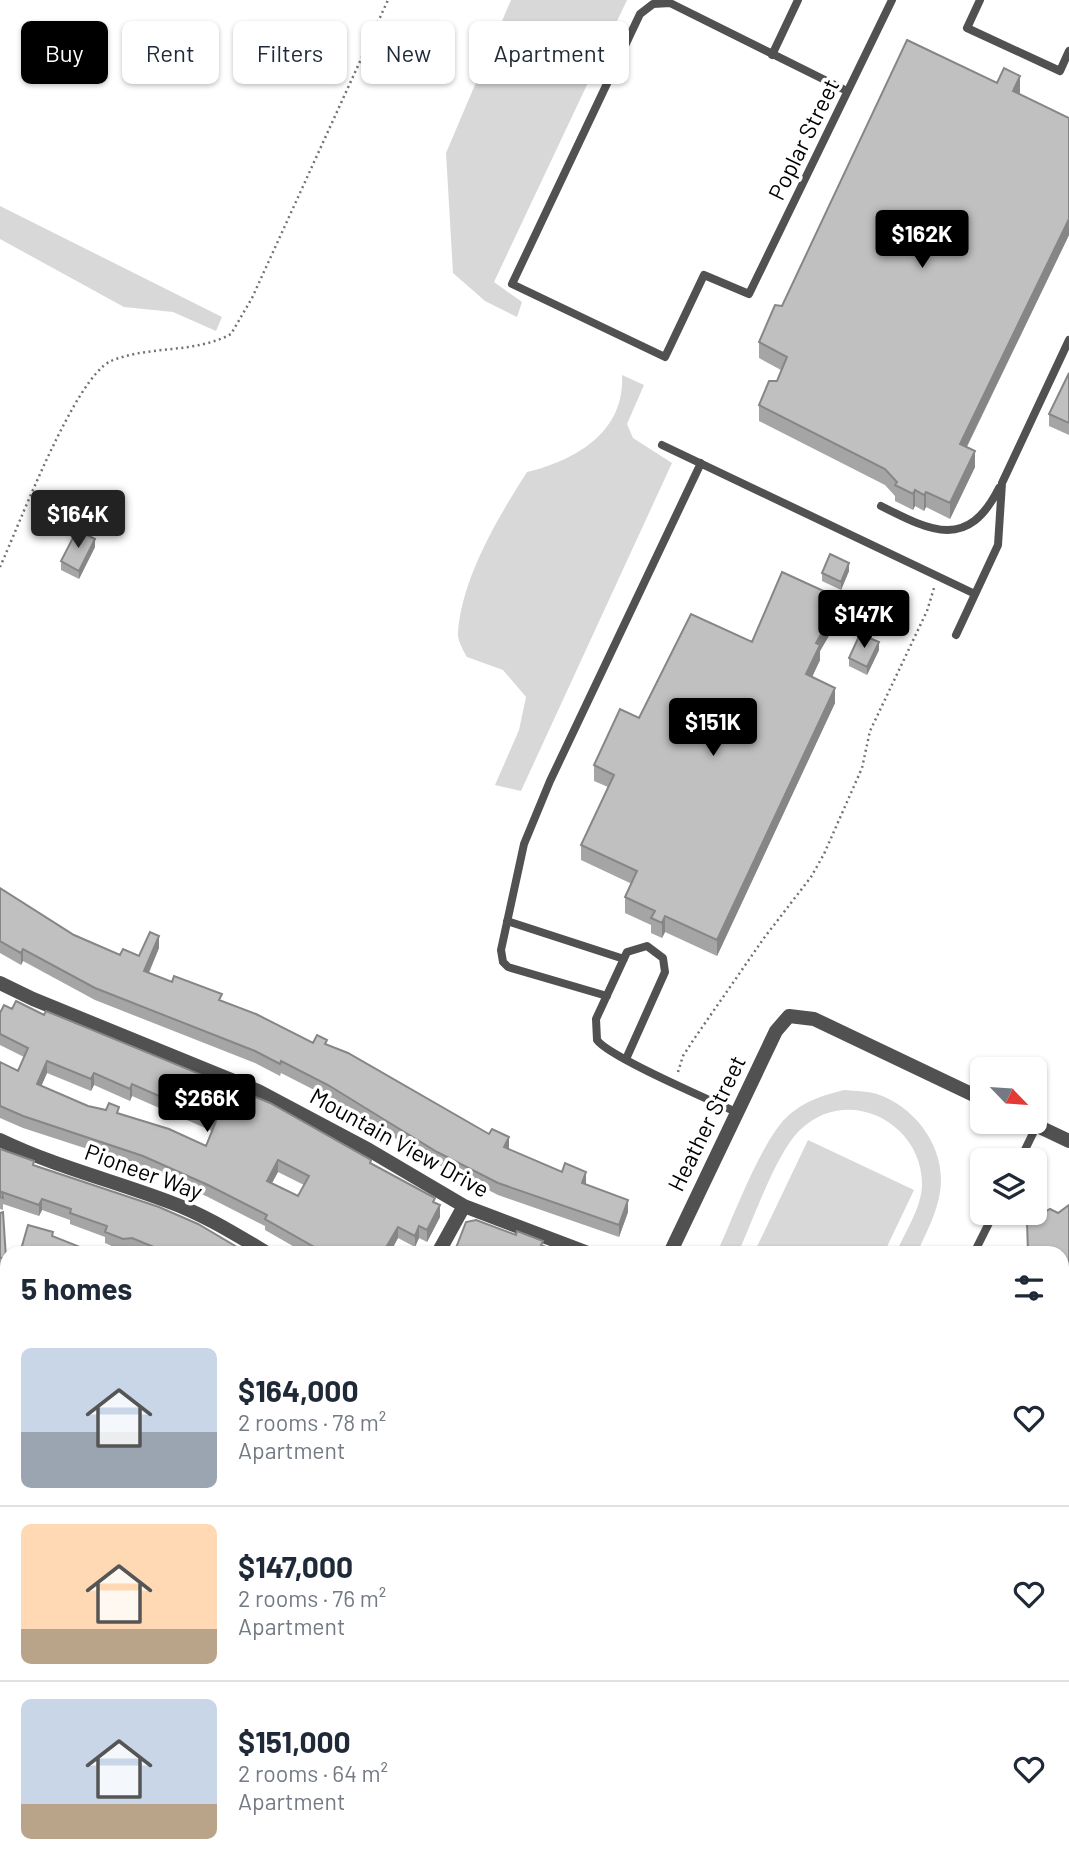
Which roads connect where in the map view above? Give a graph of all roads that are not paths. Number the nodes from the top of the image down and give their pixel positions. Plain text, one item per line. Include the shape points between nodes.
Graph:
1 (798, 0) edge
2 (892, 0) edge
3 (980, 0) edge
4 (1069, 51) edge
5 (772, 55) junction
6 (847, 91) junction
7 (1069, 340) edge
8 (662, 445) dead end
9 (701, 463) junction
10 (1002, 483) junction
11 (881, 506) dead end
12 (975, 594) junction
13 (956, 635) dead end
14 (507, 921) junction
15 (624, 959) junction
16 (1, 985) edge
17 (607, 996) junction
18 (626, 1059) junction
19 (970, 1093) edge
20 (736, 1112) junction
21 (1047, 1131) edge
22 (0, 1140) edge
23 (1069, 1141) edge
24 (464, 1206) junction
25 (988, 1225) edge
26 (255, 1246) edge
27 (442, 1246) edge
28 (570, 1246) edge
29 (673, 1246) edge
30 (978, 1246) edge

1 - 5 lane
2 - 6 lane, Poplar Street
3 - 4 lane via 967,28 1060,71
5 - 6 lane
5 - 6 lane, Poplar Street via 670,3 646,8 512,284 665,357 704,275 749,294
7 - 10 lane
8 - 9 lane
9 - 12 lane
9 - 14 lane via 550,781 524,845
10 - 11 lane via 988,509 960,530 920,526
10 - 12 lane via 998,545
12 - 13 lane
14 - 15 lane
14 - 17 lane via 500,950 508,967
15 - 17 lane
15 - 18 lane via 633,948 647,946 659,952 665,965
16 - 24 street, Mountain View Drive via 258,1091
17 - 18 lane via 594,1033 601,1045
18 - 20 lane
19 - 20 street, Heather Street via 814,1019 789,1016 776,1031
20 - 29 street, Heather Street
21 - 23 street
22 - 26 street, Pioneer Way via 169,1202
24 - 27 street
24 - 28 street, Mountain View Drive
25 - 30 lane

